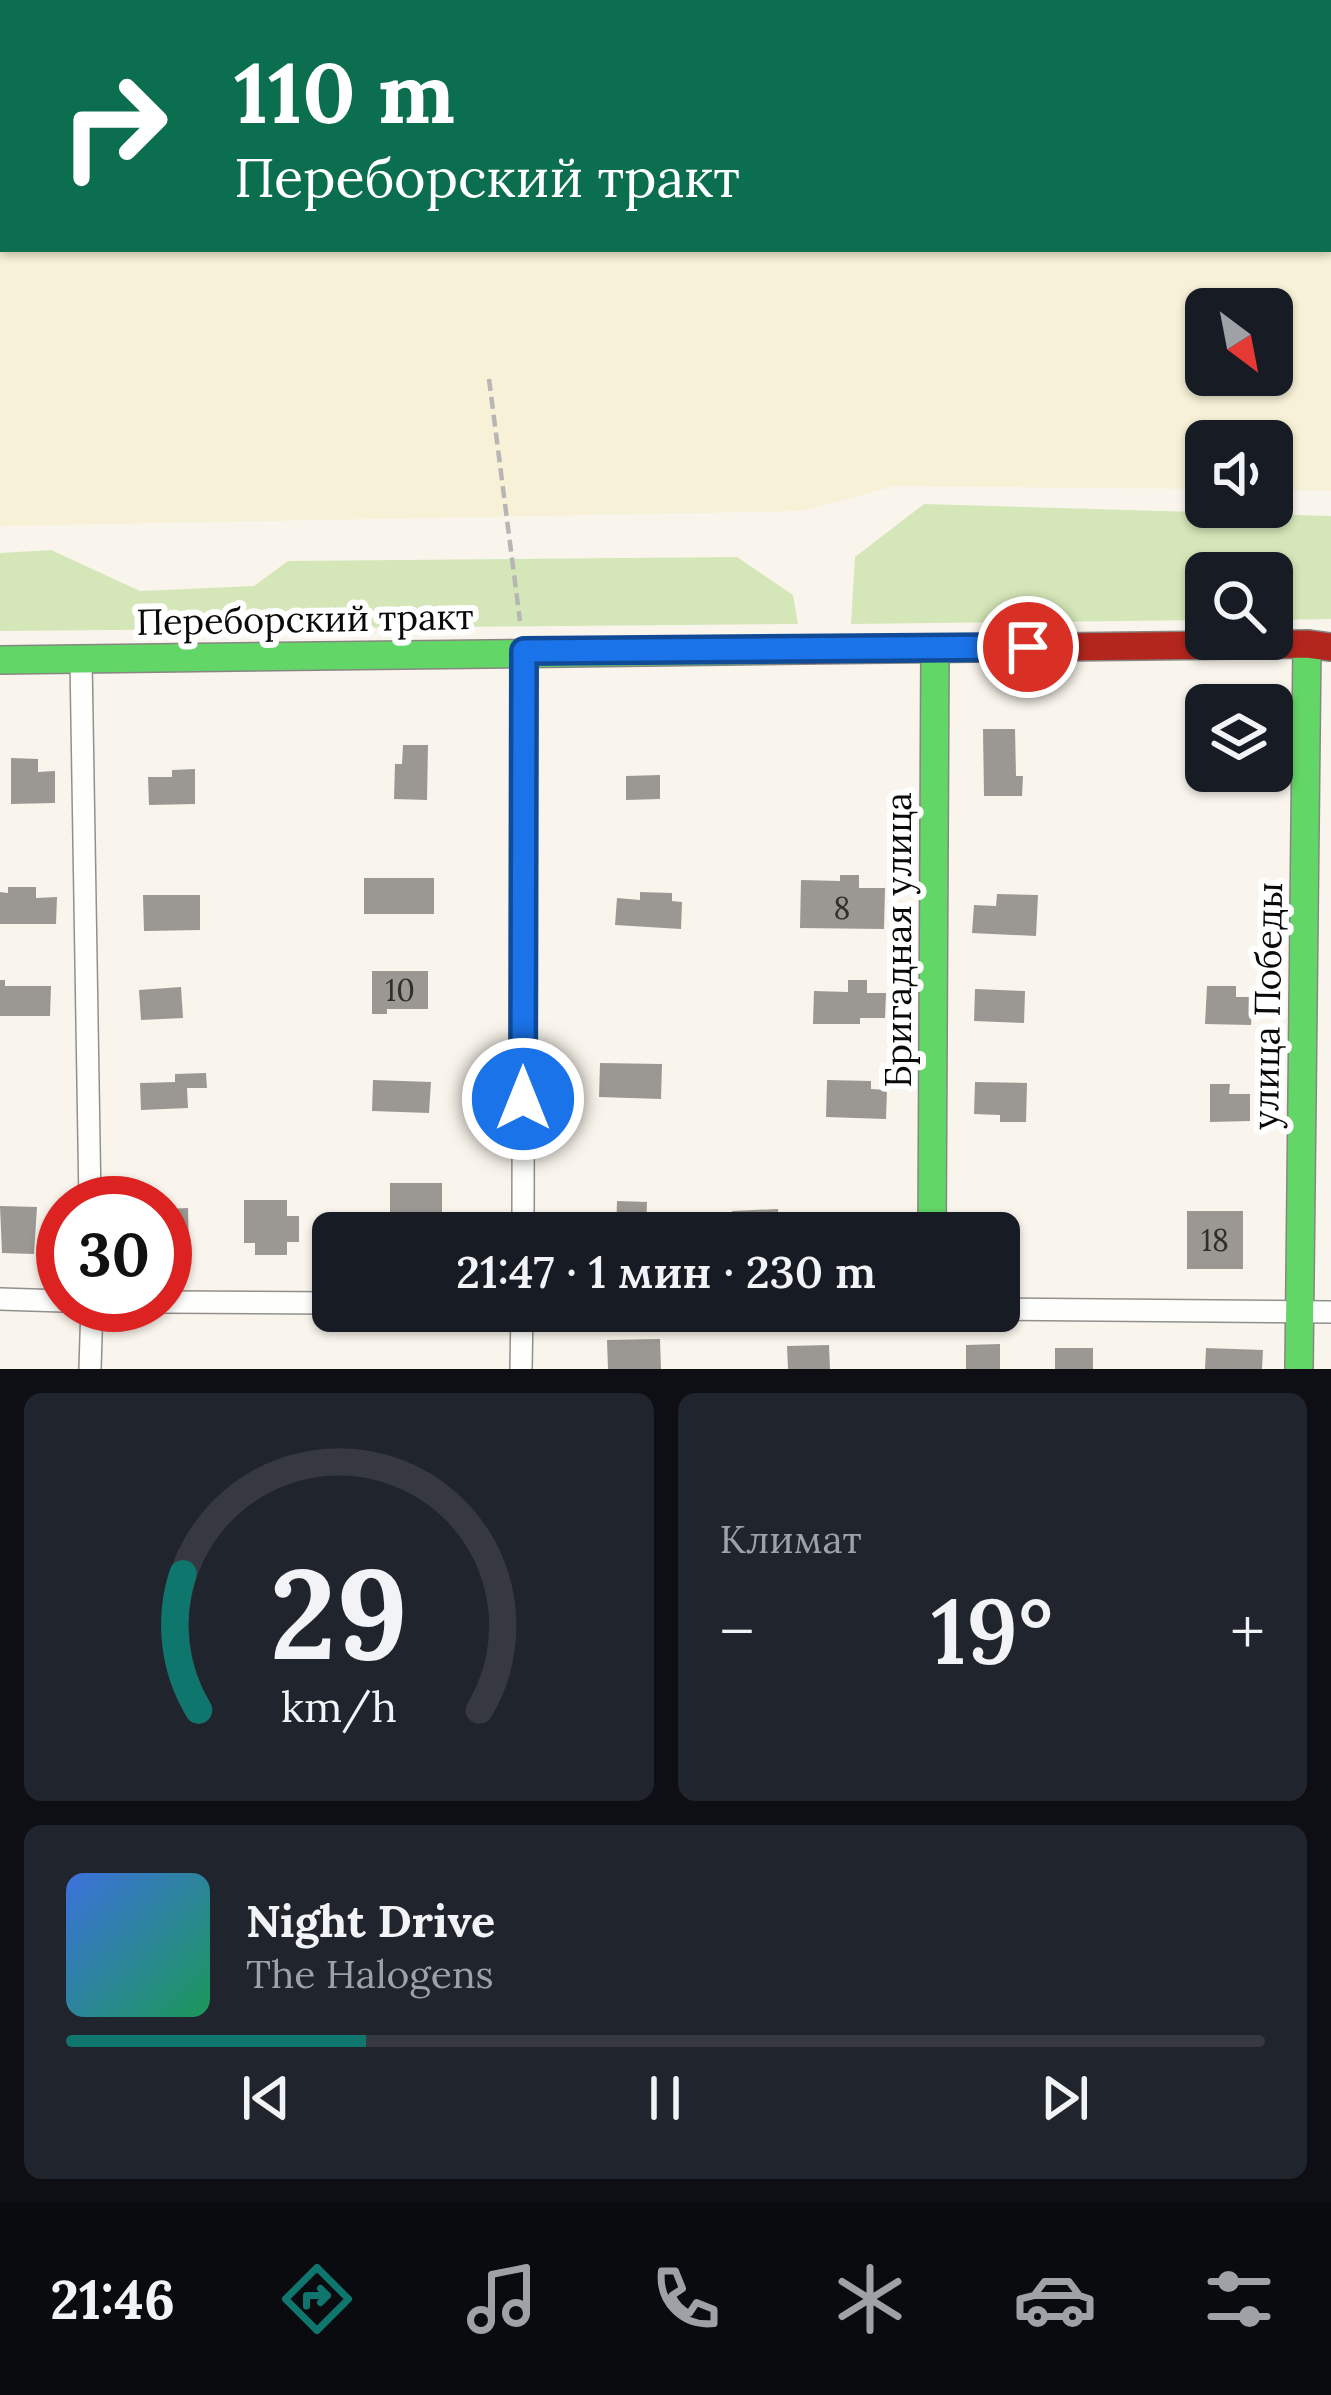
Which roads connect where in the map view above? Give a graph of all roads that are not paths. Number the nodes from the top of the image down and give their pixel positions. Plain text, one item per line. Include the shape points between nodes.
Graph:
1 (1319, 645) edge
2 (935, 648) junction
3 (524, 651) junction
4 (81, 658) junction
5 (0, 659) edge
6 (90, 1176) edge
7 (523, 1212) edge
8 (932, 1212) edge
9 (0, 1299) edge
10 (36, 1300) edge
11 (192, 1302) edge
12 (312, 1303) edge
13 (1020, 1309) edge
14 (1300, 1312) junction
15 (1331, 1312) edge
16 (91, 1332) edge
17 (522, 1332) edge
18 (90, 1369) edge
19 (521, 1369) edge
20 (1299, 1369) edge

1 - 2 main road, Переборский тракт
1 - 14 main road, улица Победы
2 - 3 main road, Переборский тракт
2 - 8 main road, Бригадная улица
3 - 4 main road, Переборский тракт
3 - 7 street
4 - 5 main road, Переборский тракт
4 - 6 street
9 - 10 street
11 - 12 street
13 - 14 street
14 - 15 street
14 - 20 main road, улица Победы
16 - 18 street
17 - 19 street

